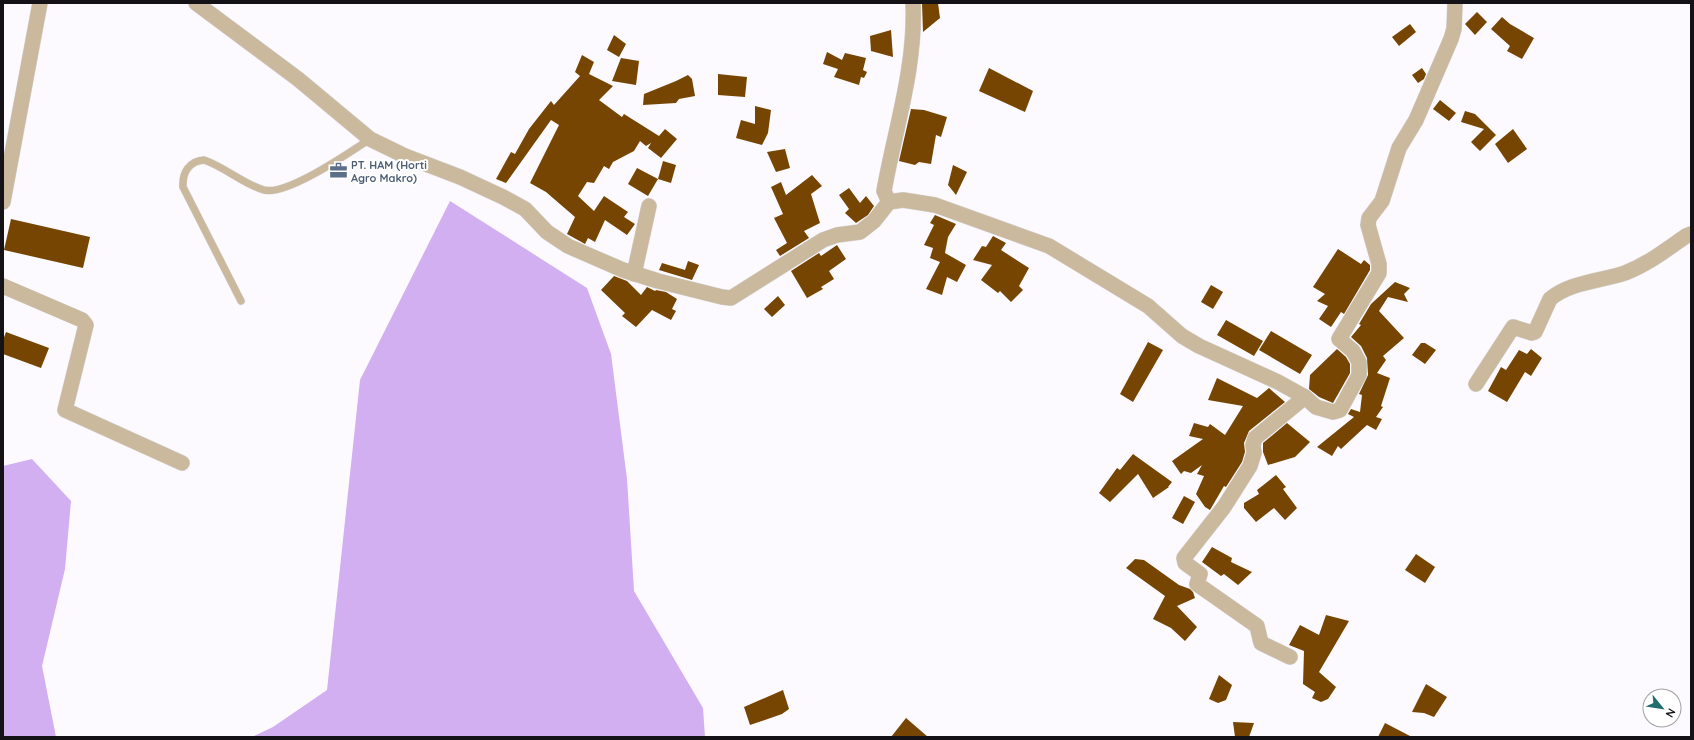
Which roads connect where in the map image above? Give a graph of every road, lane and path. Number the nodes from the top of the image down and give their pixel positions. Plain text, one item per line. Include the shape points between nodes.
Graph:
1 (40, 3) edge
2 (196, 3) edge
3 (913, 3) edge
4 (1455, 3) edge
5 (370, 139) junction
6 (3, 202) edge
7 (889, 202) junction
8 (649, 206) dead end
9 (1691, 234) edge
10 (634, 274) junction
11 (3, 286) edge
12 (241, 301) dead end
13 (1476, 384) dead end
14 (1305, 397) junction
15 (182, 463) dead end
16 (1290, 657) dead end

1 - 6 street
2 - 5 street via 292,74
3 - 7 street via 914,30 911,53 884,191
4 - 14 street via 1451,39 1416,120 1399,148 1382,201 1369,218 1368,225 1379,264 1379,273 1339,339 1353,350 1359,362 1359,375 1340,410 1333,412 1316,407
5 - 10 street via 503,197 525,209 547,232 568,246
5 - 12 lane via 324,169 272,191 259,188 211,162 196,161 190,165 183,180 184,187
7 - 10 street via 860,232 823,240 732,298
7 - 14 street via 903,200 934,205 1049,246 1148,306 1182,336
8 - 10 street
9 - 13 street via 1656,258 1627,272 1569,288 1554,296 1550,299 1534,332 1513,327
11 - 15 street via 82,320 86,325 64,410
14 - 16 street via 1255,438 1250,466 1224,507 1184,558 1185,563 1200,574 1198,584 1257,626 1261,643

